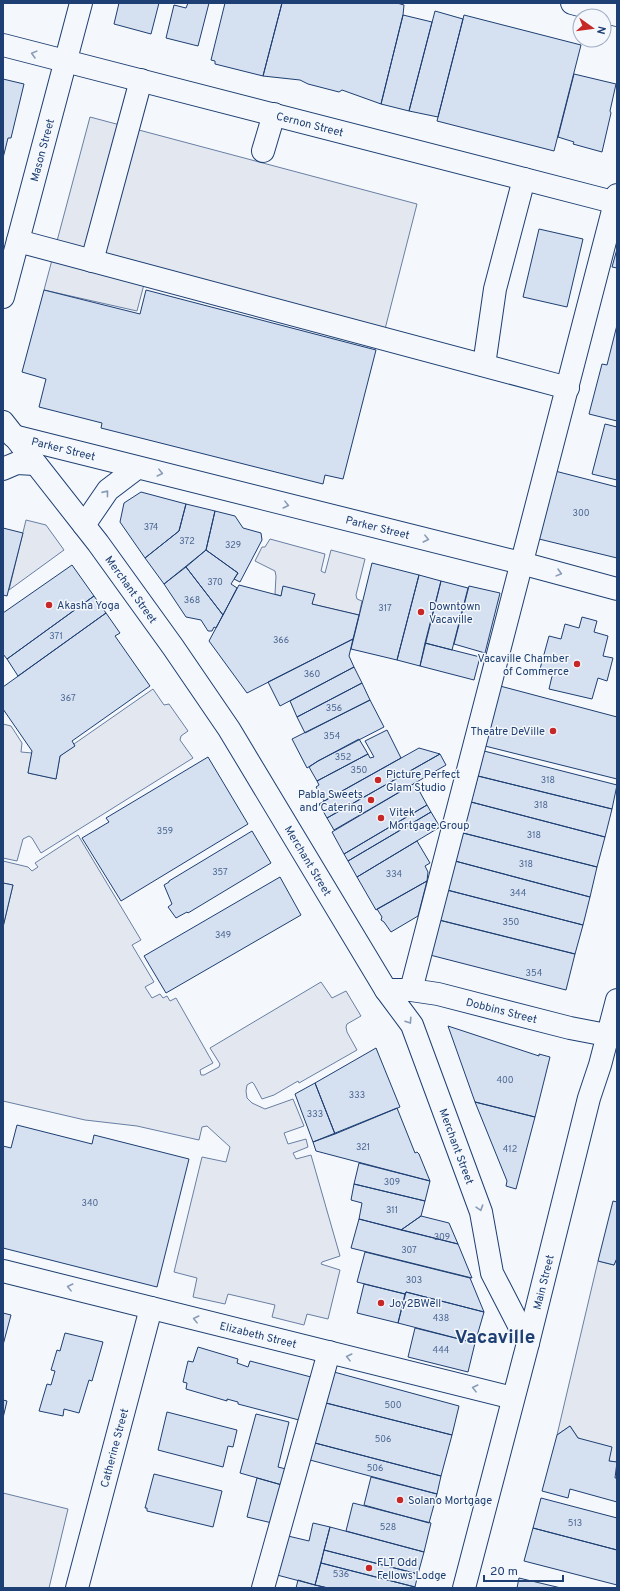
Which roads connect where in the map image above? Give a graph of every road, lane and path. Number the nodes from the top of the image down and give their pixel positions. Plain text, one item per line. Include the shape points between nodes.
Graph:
1 (81, 3) edge
2 (572, 3) edge
3 (617, 15) edge
4 (3, 45) edge
5 (65, 62) junction
6 (141, 80) junction
7 (274, 114) junction
8 (264, 151) dead end
9 (524, 179) junction
10 (616, 200) edge
11 (18, 241) junction
12 (92, 261) junction
13 (7, 269) edge
14 (3, 297) edge
15 (484, 365) junction
16 (568, 388) junction
17 (8, 429) edge
18 (35, 464) junction
19 (137, 468) junction
20 (3, 469) edge
21 (84, 525) junction
22 (521, 563) junction
23 (617, 589) edge
24 (386, 990) junction
25 (411, 990) junction
26 (617, 1000) edge
27 (612, 1036) edge
28 (3, 1271) edge
29 (151, 1308) junction
30 (528, 1343) junction
31 (329, 1352) junction
32 (513, 1398) junction
33 (77, 1588) edge
34 (263, 1588) edge
35 (464, 1588) edge

1 - 5 street, Mason Street
2 - 3 street
5 -> 4 street, Cernon Street
5 - 6 street, Cernon Street
5 - 11 street, Mason Street
6 - 7 street, Cernon Street
6 - 12 street
7 - 8 street
7 - 9 street, Cernon Street
9 - 10 street, Cernon Street
9 - 15 street via 495,289
10 - 16 street
11 - 12 street
11 - 13 street, Mason Street
12 - 15 street
13 - 14 street, Mason Street
15 - 16 street
16 - 22 street
17 - 18 street, Merchant Street
17 - 19 street, Parker Street
18 - 20 street via 17,463
18 - 21 street, Merchant Street
21 -> 19 street via 108,490
19 -> 22 street, Parker Street
21 - 24 street, Merchant Street via 169,641 232,733
22 -> 23 street, Parker Street
22 - 25 street
24 - 25 street, Dobbins Street
24 -> 30 street, Merchant Street via 412,1024 481,1212 492,1272
25 - 27 street, Dobbins Street via 438,994 570,1028
26 - 27 street, Main Street
27 - 30 street, Main Street via 589,1098
29 -> 28 street, Elizabeth Street
31 -> 29 street, Elizabeth Street
29 - 33 street, Catherine Street
30 - 32 street, Main Street
32 -> 31 street, Elizabeth Street
31 - 34 street
32 - 35 street, Main Street

